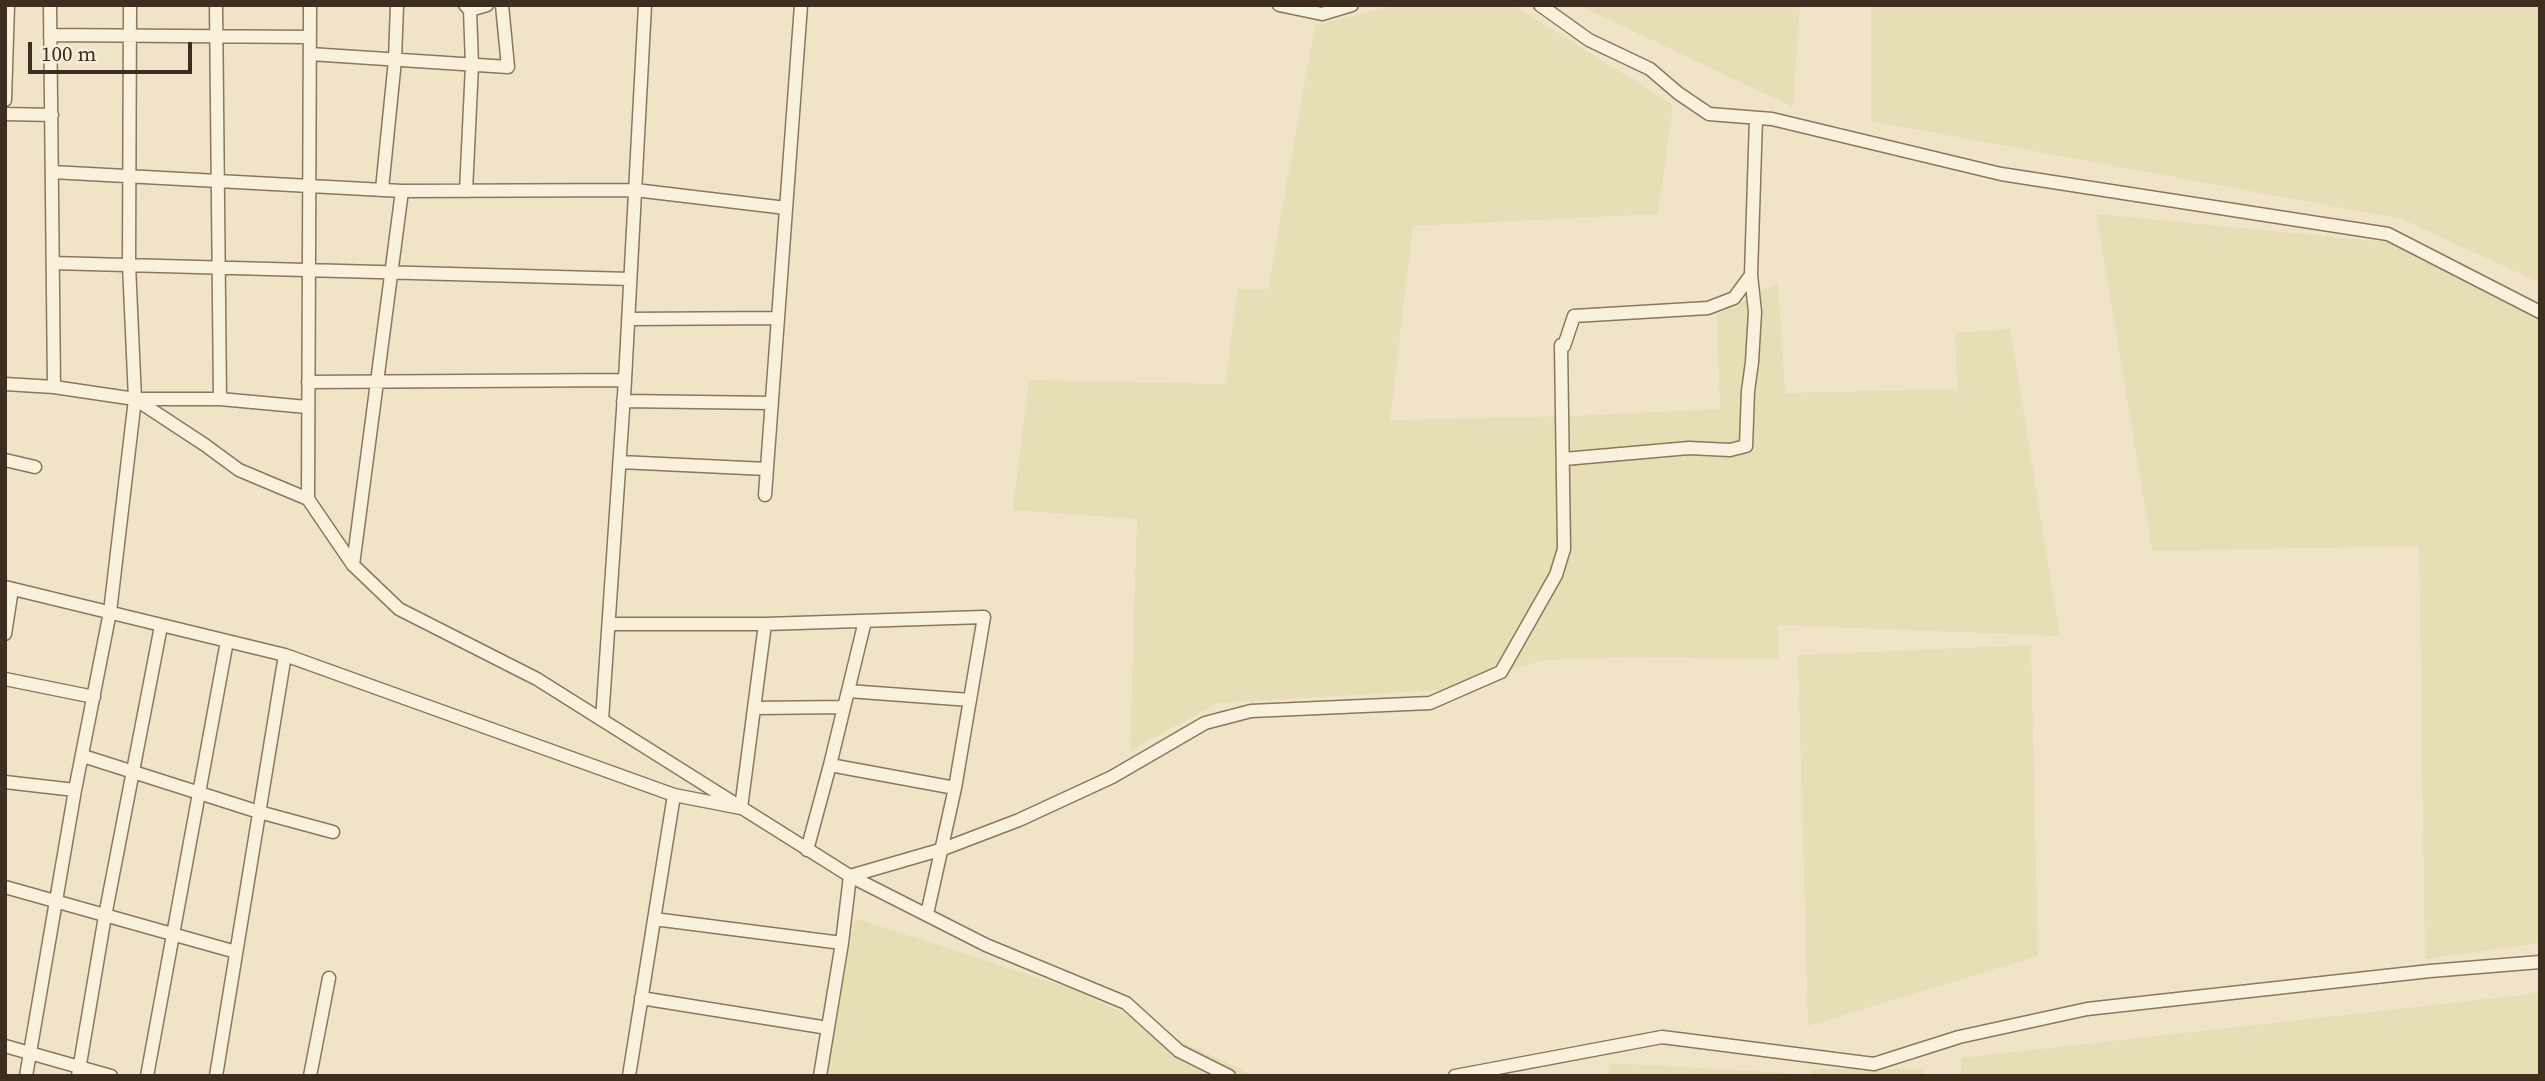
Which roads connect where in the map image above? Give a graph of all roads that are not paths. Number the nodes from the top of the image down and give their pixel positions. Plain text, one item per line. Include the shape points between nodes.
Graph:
1 (8, 5) edge
2 (50, 5) edge
3 (130, 5) edge
4 (216, 5) edge
5 (310, 5) edge
6 (397, 5) edge
7 (487, 5) edge
8 (502, 5) edge
9 (645, 5) edge
10 (801, 5) edge
11 (1279, 5) edge
12 (1352, 5) edge
13 (1540, 5) edge
14 (468, 8) edge
15 (50, 35) junction
16 (216, 35) junction
17 (130, 36) junction
18 (310, 37) junction
19 (310, 54) junction
20 (395, 60) junction
21 (472, 65) junction
22 (5, 100) edge
23 (5, 114) edge
24 (52, 115) junction
25 (1756, 118) junction
26 (52, 172) junction
27 (129, 176) junction
28 (218, 180) junction
29 (309, 186) junction
30 (382, 189) junction
31 (635, 190) junction
32 (402, 191) junction
33 (466, 191) junction
34 (786, 208) junction
35 (53, 263) junction
36 (129, 265) junction
37 (219, 267) junction
38 (308, 270) junction
39 (391, 272) junction
40 (1751, 275) junction
41 (630, 279) junction
42 (2540, 312) edge
43 (778, 318) junction
44 (628, 319) junction
45 (625, 380) junction
46 (308, 382) junction
47 (377, 382) junction
48 (5, 384) edge
49 (54, 387) junction
50 (135, 399) junction
51 (220, 399) junction
52 (623, 401) junction
53 (772, 404) junction
54 (307, 407) junction
55 (1564, 459) junction
56 (5, 460) edge
57 (620, 462) junction
58 (35, 467) dead end
59 (767, 469) junction
60 (765, 495) dead end
61 (308, 499) junction
62 (353, 565) junction
63 (9, 588) edge
64 (110, 612) junction
65 (865, 621) junction
66 (610, 624) junction
67 (765, 624) junction
68 (161, 626) junction
69 (5, 634) edge
70 (227, 641) junction
71 (285, 654) junction
72 (5, 679) edge
73 (848, 691) junction
74 (94, 697) junction
75 (970, 700) junction
76 (755, 708) junction
77 (844, 708) junction
78 (602, 720) junction
79 (83, 756) junction
80 (830, 765) junction
81 (134, 772) junction
82 (5, 782) edge
83 (955, 788) junction
84 (75, 790) junction
85 (199, 793) junction
86 (674, 795) junction
87 (741, 808) junction
88 (259, 812) junction
89 (333, 832) dead end
90 (943, 849) junction
91 (807, 850) junction
92 (850, 876) junction
93 (5, 887) edge
94 (57, 902) junction
95 (926, 915) junction
96 (105, 916) junction
97 (654, 919) junction
98 (173, 934) junction
99 (842, 943) junction
100 (236, 952) junction
101 (2540, 962) edge
102 (328, 978) dead end
103 (641, 998) junction
104 (828, 1028) junction
105 (5, 1045) edge
106 (30, 1053) junction
107 (79, 1071) edge
108 (26, 1076) edge
109 (111, 1076) edge
110 (147, 1076) edge
111 (216, 1076) edge
112 (310, 1076) edge
113 (629, 1076) edge
114 (820, 1076) edge
115 (1228, 1076) edge
116 (1455, 1076) edge

1 - 22 street
2 - 15 street
3 - 17 street
4 - 16 street
5 - 18 street
6 - 20 street
7 - 14 street
8 - 21 street via 508,67
9 - 31 street
10 - 34 street
11 - 12 street via 1322,14
13 - 25 street via 1590,40 1650,69 1709,114
14 - 21 street
15 - 17 street
15 - 24 street
16 - 17 street
16 - 18 street
16 - 28 street
17 - 27 street
18 - 19 street
19 - 20 street
19 - 29 street
20 - 21 street
20 - 30 street
21 - 33 street
23 - 24 street
24 - 26 street
25 - 40 street
25 - 42 street via 2001,174 2388,234
26 - 27 street
26 - 35 street
27 - 28 street
27 - 36 street
28 - 29 street
28 - 37 street
29 - 30 street
29 - 38 street
30 - 32 street
31 - 33 street
31 - 34 street
31 - 41 street
32 - 33 street
32 - 39 street
34 - 43 street
35 - 36 street
35 - 49 street
36 - 37 street
36 - 50 street
37 - 38 street
37 - 51 street
38 - 39 street
38 - 46 street
39 - 41 street
39 - 47 street
40 - 55 street via 1734,298 1708,308 1574,316 1561,345
40 - 55 street via 1755,312 1746,446
41 - 44 street
43 - 44 street
43 - 53 street
44 - 45 street
45 - 47 street
45 - 52 street
46 - 47 street
46 - 54 street
47 - 62 street
48 - 49 street
49 - 50 street
50 - 51 street
50 - 61 street via 239,470
50 - 64 street
51 - 54 street
52 - 53 street
52 - 57 street
53 - 59 street
54 - 61 street
55 - 90 street via 1564,549 1556,575 1501,672 1430,703 1251,711 1205,723 1112,777
56 - 58 street
57 - 59 street
57 - 66 street
59 - 60 street
61 - 62 street
62 - 78 street via 399,609 537,679
63 - 64 street
63 - 69 street
64 - 68 street
64 - 74 street
65 - 67 street
65 - 73 street
65 - 75 street via 984,617
66 - 67 street
66 - 78 street
67 - 76 street
68 - 70 street
68 - 81 street
70 - 71 street
70 - 85 street
71 - 86 street
71 - 88 street
72 - 74 street
73 - 75 street
73 - 77 street
74 - 79 street
75 - 83 street
76 - 77 street
76 - 87 street
77 - 80 street
78 - 87 street
79 - 81 street
79 - 84 street
80 - 83 street
80 - 91 street
81 - 85 street
81 - 96 street
82 - 84 street
83 - 90 street
84 - 94 street
85 - 88 street
85 - 98 street
86 - 87 street
86 - 97 street
87 - 91 street
88 - 89 street
88 - 100 street
90 - 92 street
90 - 95 street
91 - 92 street
92 - 95 street
92 - 99 street
93 - 94 street
94 - 96 street
94 - 106 street
95 - 115 street via 1126,1003 1179,1051
96 - 98 street
96 - 107 street
97 - 99 street
97 - 103 street
98 - 100 street
98 - 110 street
99 - 104 street
100 - 111 street
101 - 116 street via 2087,1009 1959,1037 1874,1064 1662,1037
102 - 112 street
103 - 104 street
103 - 113 street
104 - 114 street
105 - 106 street
106 - 107 street
106 - 108 street
107 - 109 street

